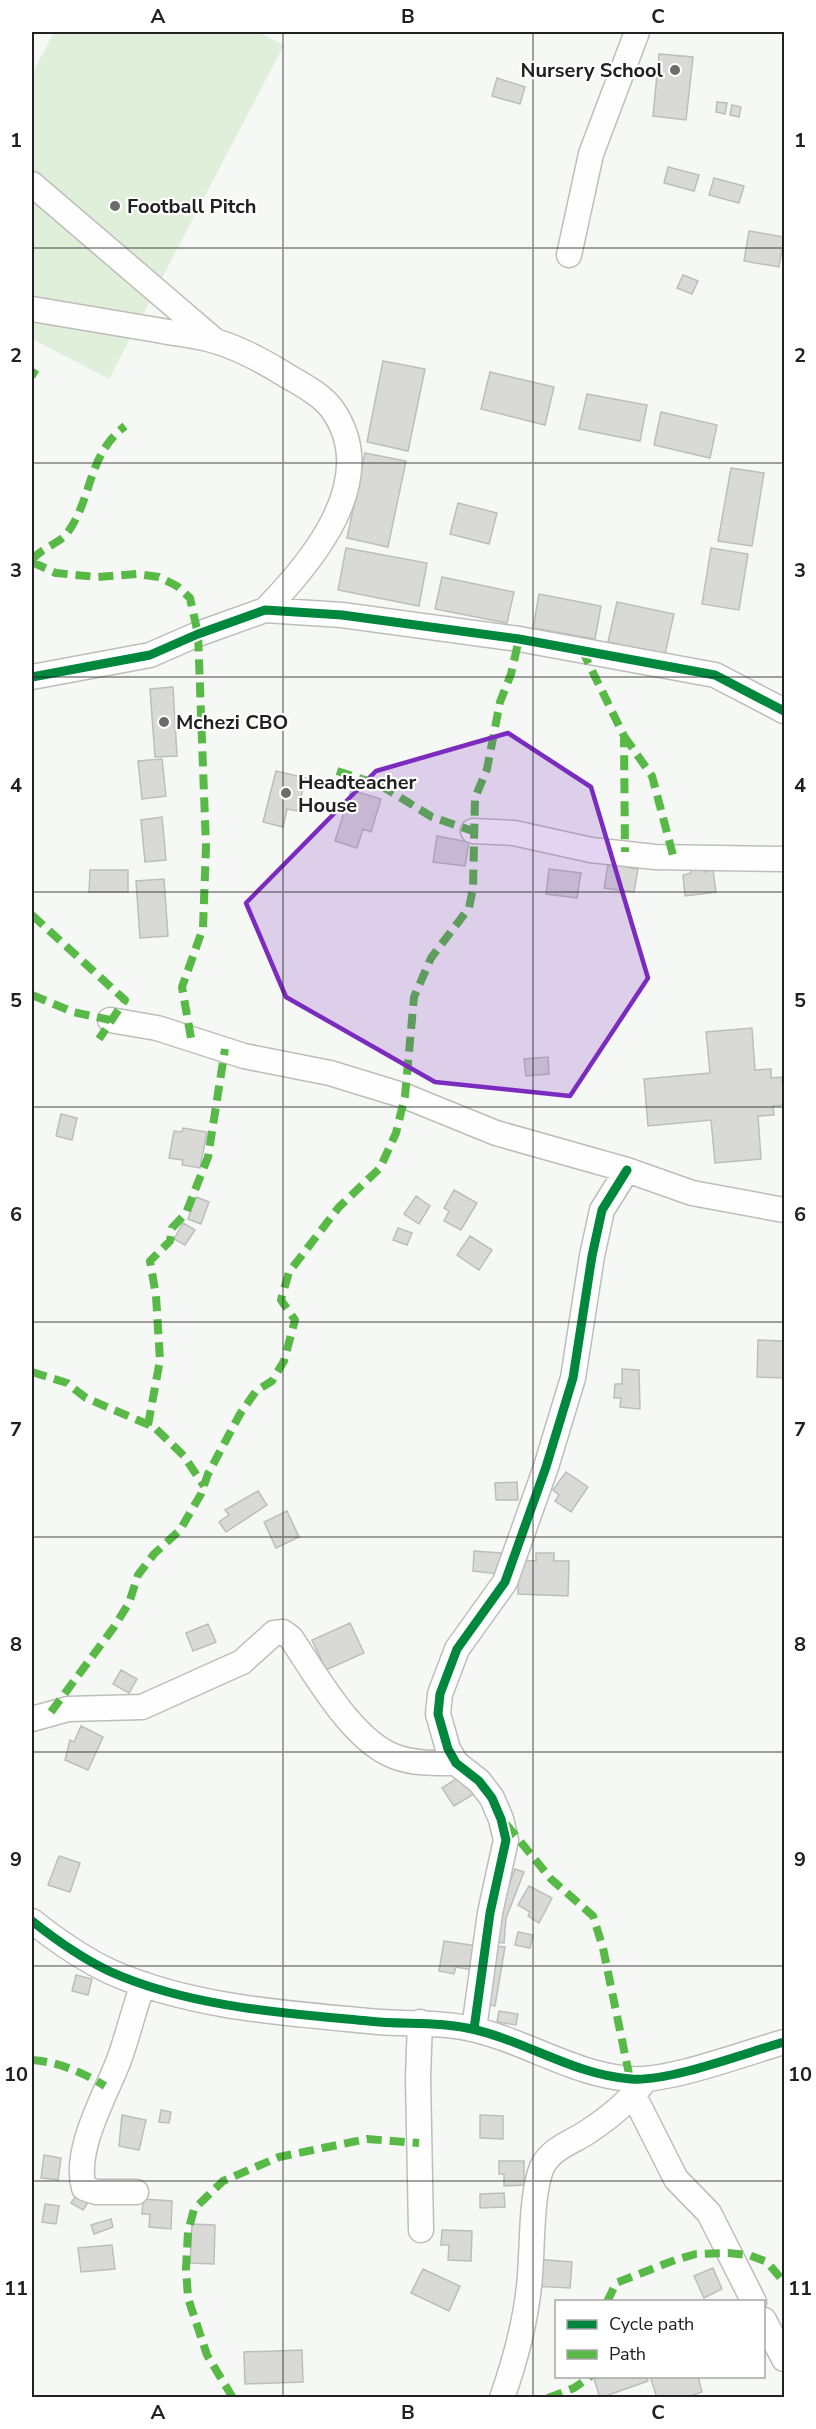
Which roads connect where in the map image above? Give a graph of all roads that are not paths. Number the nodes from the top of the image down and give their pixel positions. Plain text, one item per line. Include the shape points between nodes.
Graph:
1 (638, 32) edge
2 (32, 184) edge
3 (569, 255) dead end
4 (32, 309) edge
5 (215, 340) junction
6 (265, 610) junction
7 (32, 677) edge
8 (784, 711) edge
9 (473, 831) dead end
10 (784, 859) edge
11 (110, 1020) dead end
12 (627, 1170) junction
13 (784, 1210) edge
14 (32, 1719) edge
15 (456, 1763) junction
16 (32, 1921) edge
17 (142, 1984) junction
18 (420, 2022) junction
19 (474, 2029) junction
20 (784, 2042) edge
21 (640, 2087) junction
22 (136, 2192) dead end
23 (421, 2230) dead end
24 (753, 2300) edge
25 (765, 2322) edge
26 (784, 2359) edge
27 (502, 2397) edge

1 - 3 street via 591,154
2 - 5 street
4 - 5 street
5 - 6 street via 301,383 331,408 344,436 349,466 343,501 324,540 300,574
6 - 7 street via 150,655
6 - 8 street via 342,615 519,639 715,675
9 - 10 street via 514,833 591,850 664,858
11 - 12 street via 157,1028 244,1056 330,1073 405,1096 496,1133
12 - 13 street via 692,1193
12 - 15 street via 602,1210 573,1378 505,1582 457,1649 440,1694 441,1729
14 - 15 street via 68,1709 142,1707 242,1662 274,1633 284,1632 342,1711 371,1743 404,1759
15 - 19 street via 479,1781 492,1798 506,1840 490,1913
16 - 17 street via 110,1971
17 - 18 street via 244,2007 371,2022
17 - 22 street via 118,2061 91,2124 81,2177 84,2187 96,2192
18 - 19 street
18 - 23 street
19 - 21 street via 574,2066 630,2079
20 - 21 street
21 - 24 street via 676,2179 709,2213
21 - 27 street via 588,2132 560,2147 543,2166 537,2187 523,2329
25 - 26 street

